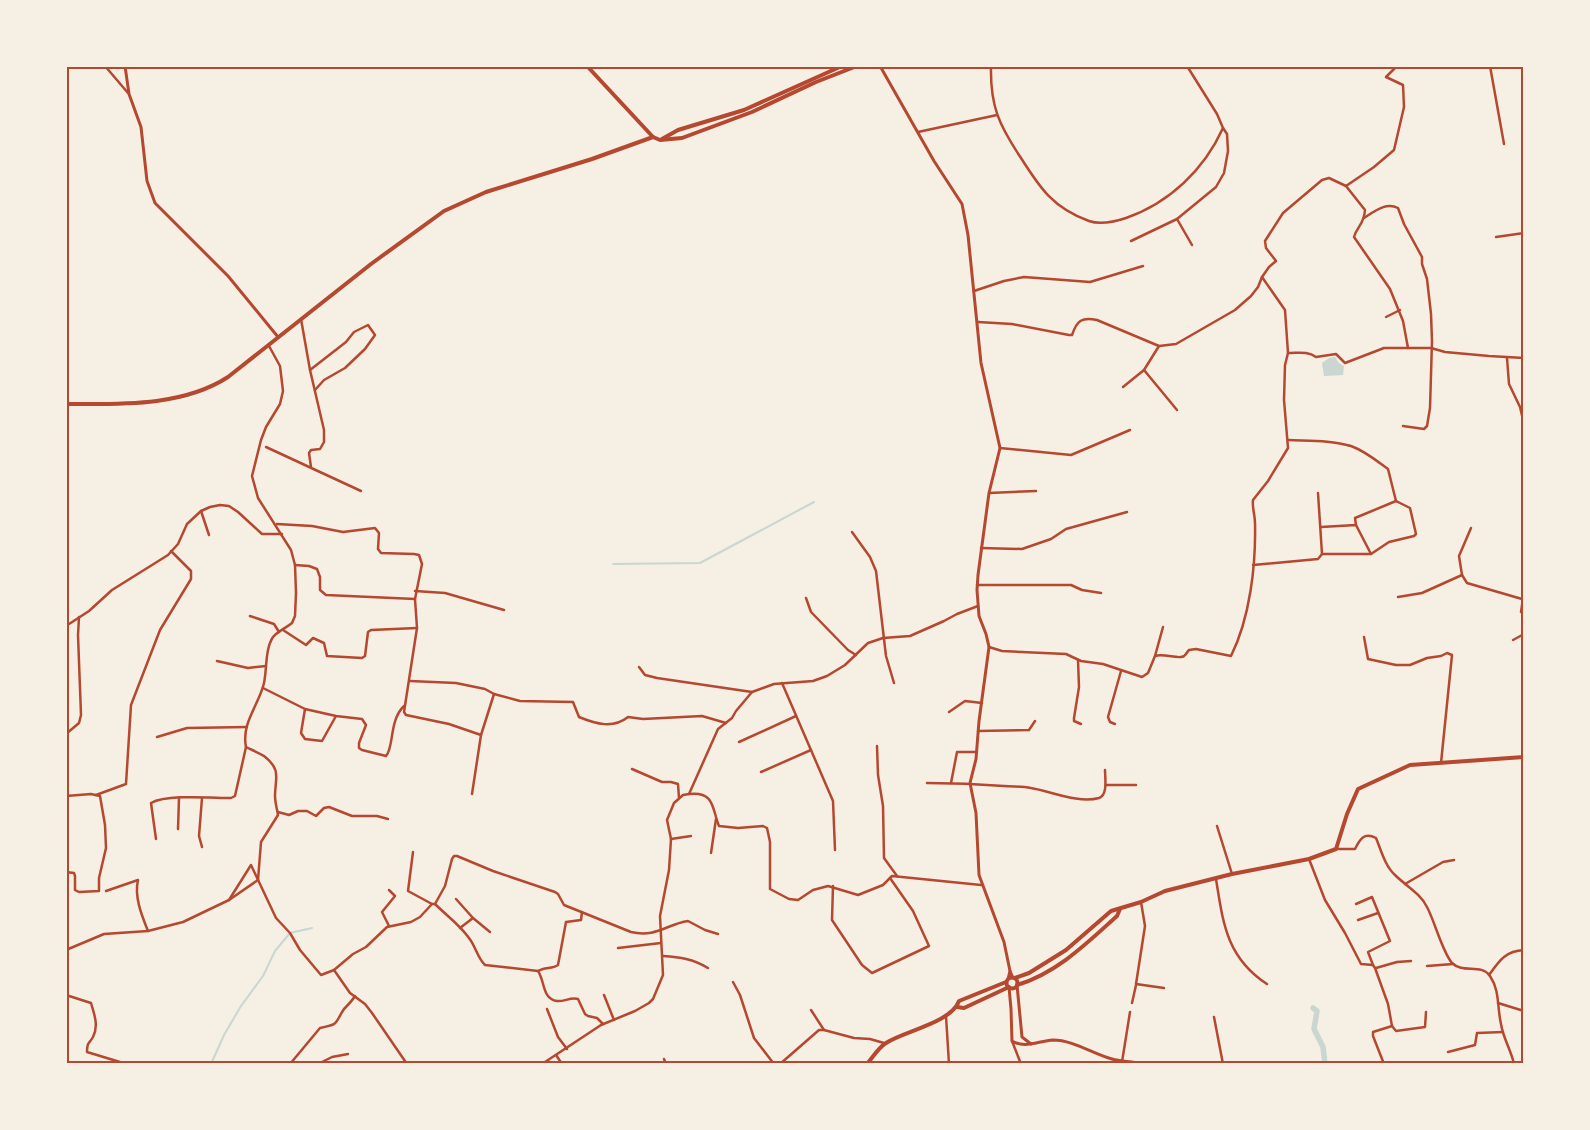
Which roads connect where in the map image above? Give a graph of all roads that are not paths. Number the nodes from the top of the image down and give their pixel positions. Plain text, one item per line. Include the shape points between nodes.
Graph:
1 (105, 66) edge
2 (125, 66) edge
3 (587, 66) edge
4 (842, 66) edge
5 (857, 66) edge
6 (880, 66) edge
7 (991, 66) edge
8 (1187, 66) edge
9 (1396, 66) edge
10 (1490, 66) edge
11 (129, 94) junction
12 (997, 115) junction
13 (1223, 128) junction
14 (918, 132) junction
15 (653, 137) junction
16 (660, 140) junction
17 (1504, 144) dead end
18 (1346, 186) junction
19 (1364, 218) junction
20 (1177, 219) junction
21 (1524, 233) edge
22 (1496, 237) dead end
23 (1132, 241) dead end
24 (1192, 245) dead end
25 (1143, 266) dead end
26 (1262, 277) junction
27 (974, 291) junction
28 (1400, 310) junction
29 (1386, 316) dead end
30 (301, 319) junction
31 (978, 322) junction
32 (278, 336) junction
33 (268, 345) junction
34 (1159, 346) junction
35 (1408, 348) junction
36 (1431, 348) junction
37 (1288, 353) junction
38 (1507, 358) junction
39 (1524, 358) edge
40 (310, 370) junction
41 (1144, 370) junction
42 (1123, 387) dead end
43 (315, 390) junction
44 (66, 404) edge
45 (1177, 410) dead end
46 (1524, 424) edge
47 (1403, 426) dead end
48 (1130, 430) dead end
49 (1288, 440) junction
50 (266, 447) dead end
51 (1000, 448) junction
52 (312, 467) junction
53 (361, 491) dead end
54 (1036, 491) dead end
55 (989, 493) junction
56 (1318, 493) dead end
57 (1396, 501) junction
58 (201, 511) junction
59 (1127, 512) dead end
60 (276, 524) junction
61 (1356, 525) junction
62 (1320, 527) junction
63 (1471, 528) dead end
64 (852, 532) dead end
65 (282, 534) junction
66 (209, 535) dead end
67 (981, 548) junction
68 (171, 551) junction
69 (1322, 554) junction
70 (1371, 554) junction
71 (295, 565) junction
72 (1253, 565) junction
73 (1462, 575) junction
74 (978, 585) junction
75 (415, 591) junction
76 (1524, 592) edge
77 (1101, 593) dead end
78 (1398, 597) dead end
79 (806, 598) dead end
80 (414, 599) junction
81 (1522, 599) junction
82 (978, 606) junction
83 (504, 610) dead end
84 (1524, 614) edge
85 (79, 616) junction
86 (250, 616) dead end
87 (66, 626) edge
88 (1163, 627) dead end
89 (417, 628) junction
90 (281, 631) junction
91 (1524, 634) edge
92 (1364, 637) dead end
93 (883, 638) junction
94 (1513, 640) dead end
95 (989, 647) junction
96 (856, 655) junction
97 (1155, 656) junction
98 (1078, 660) junction
99 (217, 661) dead end
100 (266, 666) junction
101 (639, 667) dead end
102 (1121, 670) junction
103 (410, 680) junction
104 (782, 683) junction
105 (894, 683) dead end
106 (263, 688) junction
107 (752, 692) junction
108 (494, 694) junction
109 (982, 703) junction
110 (404, 706) junction
111 (305, 709) junction
112 (950, 712) dead end
113 (336, 716) junction
114 (796, 716) junction
115 (726, 722) junction
116 (1034, 722) dead end
117 (1081, 724) dead end
118 (1114, 724) dead end
119 (247, 727) junction
120 (978, 731) junction
121 (66, 734) edge
122 (481, 735) junction
123 (157, 737) dead end
124 (739, 742) dead end
125 (877, 746) dead end
126 (246, 747) junction
127 (810, 750) junction
128 (977, 752) junction
129 (1524, 757) edge
130 (1441, 763) junction
131 (632, 769) dead end
132 (1105, 770) dead end
133 (761, 772) dead end
134 (928, 783) dead end
135 (951, 783) junction
136 (970, 783) junction
137 (1106, 785) junction
138 (1136, 785) dead end
139 (472, 794) dead end
140 (689, 794) junction
141 (96, 795) junction
142 (66, 796) edge
143 (179, 798) junction
144 (202, 798) junction
145 (679, 798) junction
146 (278, 812) junction
147 (716, 815) junction
148 (388, 819) dead end
149 (1217, 826) dead end
150 (178, 830) dead end
151 (691, 836) dead end
152 (156, 839) dead end
153 (671, 839) junction
154 (202, 847) dead end
155 (1336, 849) junction
156 (835, 850) dead end
157 (413, 852) dead end
158 (711, 853) dead end
159 (1309, 859) junction
160 (1454, 860) dead end
161 (66, 872) edge
162 (1232, 874) junction
163 (897, 876) junction
164 (890, 878) junction
165 (1216, 878) junction
166 (258, 880) junction
167 (1405, 884) junction
168 (981, 885) junction
169 (833, 886) junction
170 (388, 890) dead end
171 (106, 891) dead end
172 (456, 899) dead end
173 (229, 900) junction
174 (1142, 902) junction
175 (434, 904) junction
176 (1356, 904) dead end
177 (1120, 909) junction
178 (582, 912) junction
179 (1379, 913) junction
180 (473, 918) junction
181 (1358, 920) dead end
182 (389, 926) junction
183 (460, 928) junction
184 (660, 931) junction
185 (148, 932) junction
186 (490, 932) dead end
187 (718, 934) dead end
188 (661, 943) junction
189 (618, 948) dead end
190 (66, 950) edge
191 (1524, 950) edge
192 (663, 956) junction
193 (1411, 961) dead end
194 (1453, 964) junction
195 (1373, 965) junction
196 (1427, 966) dead end
197 (708, 968) dead end
198 (1375, 968) junction
199 (334, 970) junction
200 (538, 971) junction
201 (1489, 975) junction
202 (1011, 979) junction
203 (733, 982) dead end
204 (1136, 984) junction
205 (1267, 984) dead end
206 (1017, 985) junction
207 (1009, 987) junction
208 (1164, 988) dead end
209 (66, 995) edge
210 (604, 995) dead end
211 (356, 996) junction
212 (1132, 1003) dead end
213 (1498, 1003) junction
214 (957, 1007) junction
215 (546, 1009) dead end
216 (811, 1010) dead end
217 (1524, 1011) edge
218 (1130, 1012) dead end
219 (1426, 1012) dead end
220 (946, 1016) junction
221 (1214, 1017) dead end
222 (614, 1020) junction
223 (603, 1024) junction
224 (1392, 1026) junction
225 (824, 1030) junction
226 (1504, 1032) junction
227 (1012, 1041) junction
228 (885, 1044) junction
229 (1031, 1044) junction
230 (567, 1049) junction
231 (1448, 1052) dead end
232 (348, 1054) dead end
233 (556, 1055) junction
234 (664, 1059) dead end
235 (120, 1062) dead end
236 (1122, 1062) junction
237 (323, 1063) edge
238 (290, 1064) edge
239 (318, 1064) edge
240 (406, 1064) edge
241 (542, 1064) edge
242 (562, 1064) edge
243 (666, 1064) edge
244 (774, 1064) edge
245 (780, 1064) edge
246 (868, 1064) edge
247 (949, 1064) edge
248 (1021, 1064) edge
249 (1142, 1064) edge
250 (1223, 1064) edge
251 (1384, 1064) edge
252 (1514, 1064) edge

1 - 11 street
2 - 11 street
3 - 15 main road
4 - 16 main road via 744,110 678,130
5 - 16 main road via 737,118 682,138
6 - 14 street
7 - 12 street via 992,99
8 - 13 street
9 - 18 street via 1386,76 1403,85 1404,107 1394,150
10 - 17 street
11 - 32 street via 141,128 147,180 155,203 228,276
12 - 13 street via 1046,195 1090,222 1104,223 1151,208 1179,188 1210,153
12 - 14 street
13 - 20 street via 1227,134 1228,151 1224,173 1216,187
14 - 27 street via 962,204
15 - 16 main road
15 - 30 main road via 486,192 444,211
18 - 19 street via 1365,210
18 - 26 street via 1329,178 1322,180 1283,213 1264,241 1276,261
19 - 28 street via 1354,237 1390,289
19 - 36 street via 1384,206 1398,208 1422,257 1431,314
20 - 23 street
20 - 24 street
21 - 22 street
25 - 27 street via 1090,282 1024,277 1004,280
26 - 34 street via 1258,287 1235,310 1176,344
26 - 37 street via 1285,310
27 - 31 street
28 - 29 street
28 - 35 street
30 - 32 main road
30 - 40 street
31 - 34 street via 1012,324 1069,336 1074,327 1087,318
31 - 51 street via 981,363
32 - 33 main road
33 - 44 main road via 228,377 200,392 131,402
33 - 60 street via 280,366 283,392 261,440 252,476 258,498
34 - 41 street
35 - 36 street
35 - 37 street via 1384,348 1345,363 1336,354 1316,357 1304,352
36 - 38 street
36 - 47 street via 1428,426 1424,429
37 - 49 street via 1284,391
38 - 39 street
38 - 46 street via 1510,384
40 - 43 street
40 - 43 street via 354,332 368,326 375,335 366,349
41 - 42 street
41 - 45 street
43 - 52 street via 324,442 320,449 310,450
48 - 51 street via 1070,455
49 - 57 street via 1324,441 1362,451 1388,469
49 - 72 street via 1284,456 1253,500 1256,522
50 - 52 street
51 - 55 street
52 - 53 street
54 - 55 street
55 - 67 street
56 - 62 street
57 - 61 street via 1355,518
57 - 70 street via 1410,508 1415,536 1389,542
58 - 65 street via 220,505 229,506 262,534
58 - 66 street
58 - 68 street via 187,524
59 - 67 street via 1066,529 1022,549
60 - 65 street
60 - 75 street via 342,532 375,528 379,533 378,549 381,553 419,555 422,564
61 - 62 street
61 - 70 street
62 - 69 street
63 - 73 street via 1459,556
64 - 93 street via 876,571
65 - 71 street via 292,550
67 - 74 street
68 - 85 street
68 - 141 street via 191,571 191,579 160,630 130,705 126,784
69 - 70 street
69 - 72 street via 1318,559
71 - 80 street via 317,569 320,590 326,595
71 - 90 street via 295,616 292,623
72 - 97 street via 1249,600 1231,656 1196,649 1179,658 1166,654
73 - 78 street via 1422,593
73 - 81 street via 1467,583
74 - 77 street via 1070,585
74 - 82 street
75 - 80 street
75 - 83 street via 445,593
76 - 81 street
79 - 96 street via 811,612
80 - 89 street
81 - 84 street via 1521,612
82 - 93 street via 910,636
82 - 95 street
85 - 87 street
85 - 121 street via 81,715 79,723
86 - 90 street via 274,624
88 - 97 street
89 - 90 street via 371,630 362,658 327,656 324,643 313,638 306,645
89 - 103 street
90 - 100 street via 273,637
91 - 94 street
92 - 130 street via 1368,659 1378,662 1410,665 1447,652 1452,654
93 - 96 street via 868,643
93 - 105 street
95 - 98 street via 1002,651 1066,654
95 - 109 street
96 - 104 street via 827,676 813,681
97 - 102 street via 1142,677
98 - 102 street
98 - 117 street via 1079,687 1074,721
99 - 100 street via 248,668
100 - 106 street
101 - 107 street via 645,674 657,678
102 - 118 street via 1108,717
103 - 108 street via 456,683
103 - 110 street
104 - 107 street
104 - 114 street
106 - 111 street
106 - 119 street
107 - 115 street
108 - 115 street via 520,700 573,702 579,718 598,723 616,725 628,717 702,716
108 - 122 street
109 - 112 street via 965,701
109 - 120 street
110 - 113 street via 397,715 390,751 386,756 359,748 366,725 362,719
110 - 122 street via 406,715
111 - 113 street
111 - 113 street via 301,733 305,739 322,741
114 - 124 street
114 - 127 street
115 - 140 street via 718,729
116 - 120 street via 1029,730
119 - 123 street via 187,728
119 - 126 street
120 - 128 street
122 - 139 street
125 - 163 street via 884,858
126 - 144 street via 235,796
126 - 146 street via 263,756 275,769
127 - 133 street
127 - 156 street via 833,801
128 - 135 street via 957,752
128 - 136 street
129 - 130 main road
130 - 155 main road via 1410,765 1358,789
131 - 145 street via 662,782 678,784
132 - 137 street
134 - 135 street
135 - 136 street
136 - 137 street via 1030,788 1083,799 1100,798
136 - 168 street via 976,813 977,868
137 - 138 street
140 - 145 street
140 - 147 street via 708,796
141 - 142 street
141 - 161 street via 100,796 106,838 99,891 75,890 74,873
143 - 144 street
143 - 150 street
143 - 152 street via 151,803
144 - 154 street via 199,836
145 - 153 street via 667,820
146 - 148 street via 289,815 307,811 316,816 329,807 352,816
146 - 166 street via 261,842
147 - 158 street
147 - 169 street via 719,826 768,828 769,885 772,891 798,900 812,890
149 - 162 street
151 - 153 street
153 - 184 street
155 - 159 main road
155 - 167 street via 1355,849 1361,838 1371,835 1376,838 1394,874
157 - 175 street via 408,891
159 - 162 main road
159 - 195 street via 1325,900 1361,964
160 - 167 street via 1443,862
162 - 165 main road
163 - 164 street
163 - 168 street
164 - 169 street via 858,895
164 - 169 street via 913,911 930,946 872,973 862,965 832,920
165 - 174 main road via 1165,891
165 - 205 street via 1226,935 1253,975
166 - 173 street
166 - 173 street via 251,865
166 - 199 street via 276,918 312,966 321,975
167 - 194 street via 1427,906
168 - 202 street via 1004,942
170 - 182 street via 396,896 382,912
171 - 185 street via 138,880 136,887
172 - 180 street
173 - 185 street via 183,922
174 - 177 main road
174 - 204 street via 1145,926
175 - 178 street via 445,886 452,859 457,856 555,892 564,905
175 - 182 street via 411,922
175 - 183 street
176 - 179 street via 1372,897
177 - 202 main road via 1111,911 1066,950 1029,974
177 - 206 main road via 1117,916 1071,956 1035,980
178 - 184 street via 631,932
178 - 200 street via 581,920 566,922 558,965
179 - 181 street
179 - 195 street via 1390,941 1368,952
180 - 183 street
180 - 186 street
182 - 199 street
183 - 200 street via 486,965
184 - 187 street via 688,921
184 - 188 street
185 - 190 street via 104,934
188 - 189 street
188 - 192 street
191 - 201 street via 1502,957
192 - 197 street via 686,957
192 - 222 street via 663,975 653,998
193 - 198 street
194 - 196 street
194 - 201 street via 1483,970
195 - 198 street
198 - 224 street
199 - 211 street via 350,993
200 - 223 street via 549,997 558,1001 574,998 584,1008 585,1014
201 - 213 street via 1498,990
202 - 206 main road
202 - 207 main road
202 - 214 main road via 959,1001
203 - 244 street via 754,1038
204 - 208 street
204 - 212 street
206 - 207 main road
206 - 229 street via 1022,1037
207 - 214 main road via 964,1008
207 - 227 street
209 - 235 street via 91,1003 96,1022 93,1036 87,1043 87,1052
210 - 222 street
211 - 238 street via 343,1010 340,1019 334,1025 320,1028
211 - 240 street via 372,1012
213 - 217 street
213 - 226 street
214 - 220 main road
215 - 230 street
216 - 225 street
218 - 236 street
219 - 224 street via 1425,1027 1396,1031
220 - 228 main road
220 - 247 street
221 - 250 street
222 - 223 street
223 - 230 street
224 - 251 street via 1373,1032
225 - 228 street
225 - 245 street via 819,1030
226 - 231 street via 1477,1034 1476,1046
226 - 252 street
227 - 229 street
227 - 248 street
228 - 246 main road
229 - 236 street via 1053,1040 1065,1042
230 - 233 street
232 - 237 street via 332,1057
233 - 241 street
233 - 242 street
234 - 243 street
236 - 249 street
237 - 239 street

